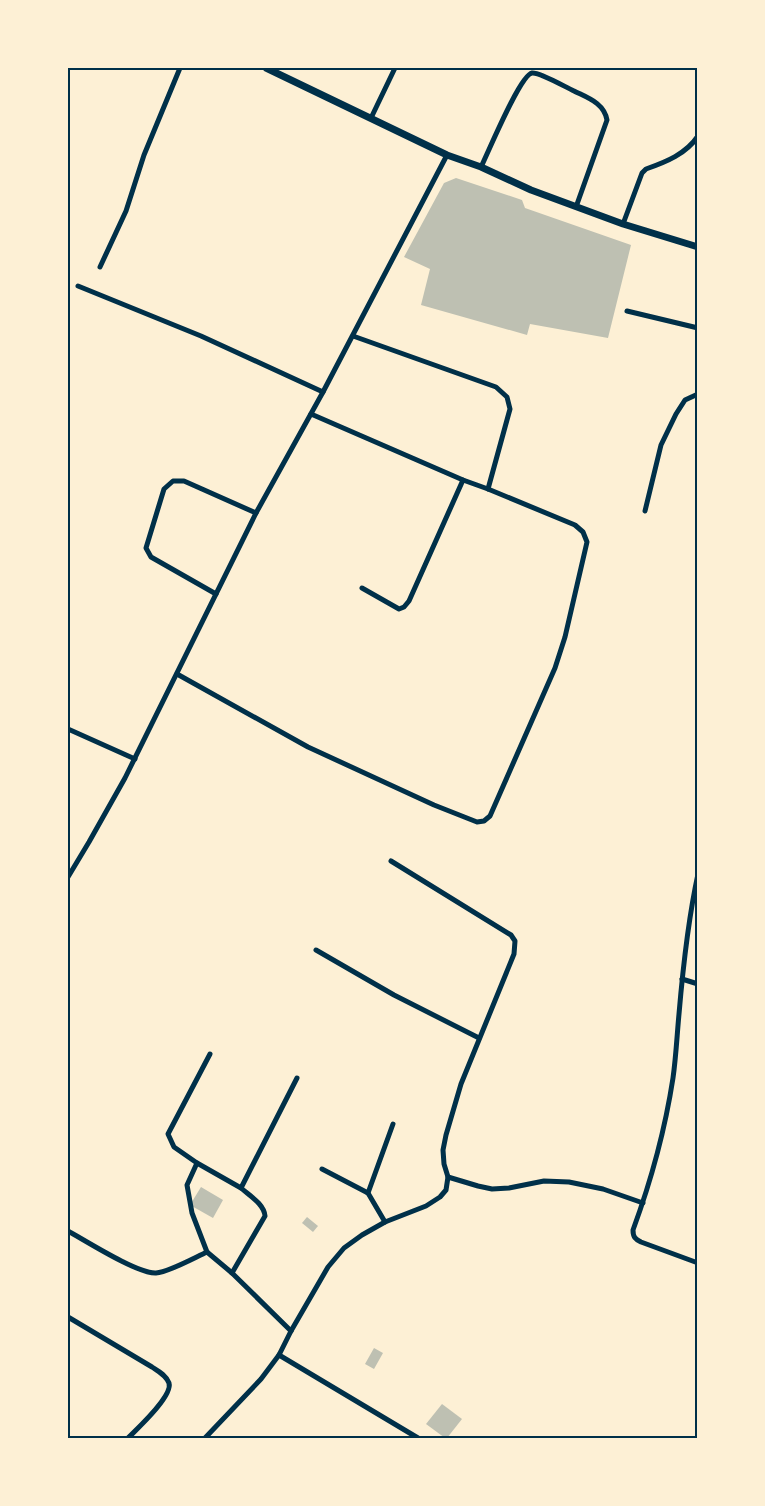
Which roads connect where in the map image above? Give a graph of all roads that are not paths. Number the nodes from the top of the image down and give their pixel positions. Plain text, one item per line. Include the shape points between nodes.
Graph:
1 (180, 68) edge
2 (266, 68) edge
3 (395, 68) edge
4 (371, 118) junction
5 (698, 136) edge
6 (447, 155) junction
7 (481, 167) junction
8 (576, 207) junction
9 (623, 224) junction
10 (698, 247) edge
11 (100, 268) dead end
12 (78, 286) dead end
13 (627, 311) dead end
14 (698, 328) edge
15 (353, 336) junction
16 (323, 392) junction
17 (698, 394) edge
18 (311, 414) junction
19 (463, 480) junction
20 (488, 489) junction
21 (645, 511) dead end
22 (256, 513) junction
23 (362, 588) dead end
24 (216, 594) junction
25 (177, 674) junction
26 (68, 729) edge
27 (134, 759) junction
28 (391, 861) dead end
29 (698, 874) edge
30 (68, 877) edge
31 (316, 950) dead end
32 (682, 979) junction
33 (698, 984) edge
34 (479, 1038) junction
35 (210, 1054) dead end
36 (297, 1078) dead end
37 (393, 1124) dead end
38 (197, 1163) junction
39 (322, 1169) dead end
40 (448, 1177) junction
41 (241, 1188) junction
42 (368, 1193) junction
43 (644, 1203) junction
44 (385, 1222) junction
45 (68, 1231) edge
46 (207, 1252) junction
47 (698, 1263) edge
48 (232, 1273) junction
49 (68, 1317) edge
50 (290, 1331) junction
51 (279, 1355) junction
52 (128, 1438) edge
53 (205, 1438) edge
54 (418, 1438) edge

1 - 11 street via 144,155 126,211
2 - 4 street
3 - 4 street
4 - 6 street
5 - 9 street via 679,155 642,173
6 - 7 street
6 - 15 street
7 - 8 street
7 - 8 street via 524,78 534,73 545,77 593,100 606,113 607,120
8 - 9 street
9 - 10 street
12 - 16 street via 201,336
13 - 14 street
15 - 16 street
15 - 20 street via 496,387 507,397 510,408
16 - 18 street
17 - 21 street via 685,400 661,445
18 - 19 street
18 - 22 street
19 - 20 street
19 - 23 street via 404,607 399,609
20 - 25 street via 575,525 587,542 556,668 490,816 484,821 467,819 308,748
22 - 24 street
22 - 24 street via 184,481 173,481 164,489 146,548 151,557
24 - 25 street
25 - 27 street
26 - 27 street
27 - 30 street
28 - 34 street via 511,935 515,942 514,954
29 - 32 street
31 - 34 street via 394,995
32 - 33 street
32 - 43 street via 665,1122
34 - 40 street via 446,1135 443,1150
35 - 38 street via 168,1134 174,1147
36 - 41 street
37 - 42 street
38 - 41 street
38 - 46 street via 187,1185 192,1213
39 - 42 street
40 - 43 street via 492,1189 544,1181 568,1182
40 - 44 street via 446,1190 435,1201
41 - 48 street via 262,1206 265,1216
42 - 44 street
43 - 47 street via 633,1230 635,1239
44 - 50 street via 344,1248 328,1267
45 - 46 street via 140,1270 154,1273
46 - 48 street
48 - 50 street
49 - 52 street via 152,1367 170,1384 158,1406
50 - 51 street
51 - 53 street via 261,1379
51 - 54 street

